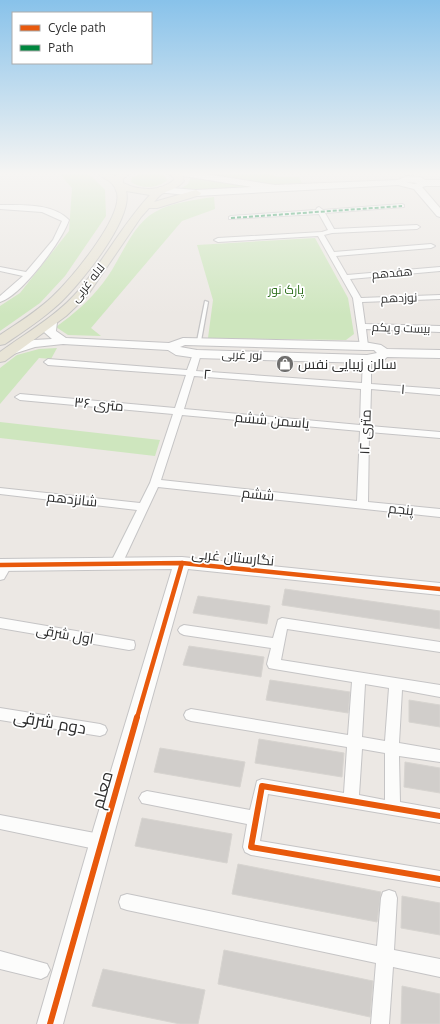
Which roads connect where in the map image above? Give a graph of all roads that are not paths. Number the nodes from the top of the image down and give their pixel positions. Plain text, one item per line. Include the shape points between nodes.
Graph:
1 (66, 220) edge
2 (116, 220) edge
3 (134, 220) edge
4 (326, 220) edge
5 (417, 227) dead end
6 (332, 231) junction
7 (320, 234) junction
8 (218, 240) dead end
9 (431, 246) dead end
10 (332, 254) junction
11 (0, 268) edge
12 (440, 269) edge
13 (29, 275) junction
14 (345, 277) junction
15 (440, 297) edge
16 (0, 300) edge
17 (358, 300) junction
18 (206, 302) dead end
19 (50, 322) junction
20 (361, 326) junction
21 (440, 329) edge
22 (0, 341) edge
23 (63, 341) junction
24 (200, 341) junction
25 (364, 346) junction
26 (171, 347) junction
27 (384, 353) junction
28 (5, 354) edge
29 (197, 354) junction
30 (440, 354) edge
31 (367, 359) junction
32 (48, 362) dead end
33 (191, 373) junction
34 (366, 386) junction
35 (440, 392) edge
36 (20, 397) dead end
37 (178, 412) junction
38 (365, 428) junction
39 (440, 435) edge
40 (155, 483) junction
41 (0, 491) edge
42 (362, 505) junction
43 (143, 507) junction
44 (440, 513) edge
45 (116, 564) junction
46 (182, 564) junction
47 (2, 568) edge
48 (440, 589) edge
49 (0, 623) edge
50 (184, 630) dead end
51 (278, 644) junction
52 (129, 645) dead end
53 (440, 647) edge
54 (358, 678) junction
55 (396, 684) junction
56 (440, 691) edge
57 (0, 714) edge
58 (191, 715) dead end
59 (100, 730) dead end
60 (355, 742) junction
61 (392, 748) junction
62 (440, 756) edge
63 (147, 798) dead end
64 (351, 801) junction
65 (393, 808) junction
66 (440, 816) edge
67 (256, 818) junction
68 (0, 822) edge
69 (100, 842) junction
70 (440, 880) edge
71 (389, 898) dead end
72 (127, 902) dead end
73 (385, 957) junction
74 (0, 960) edge
75 (440, 968) edge
76 (41, 970) dead end
77 (50, 1024) edge
78 (380, 1024) edge

1 - 13 street via 63,230
2 - 22 main road, لاله غربی via 83,270 58,298
3 - 19 main road, لاله غربی via 83,293
4 - 6 street
5 - 6 street
6 - 7 street
7 - 8 street
7 - 10 street
9 - 10 street
10 - 14 street
11 - 13 street
12 - 14 street, هفدهم
13 - 16 street
14 - 17 street
15 - 17 street, نوزدهم
17 - 20 street
18 - 24 lane
19 - 23 street via 50,332
19 - 28 main road, لاله غربی
20 - 21 street, بیست و یکم
20 - 25 street
23 - 26 street, نور غربی
23 - 28 street, نور غربی via 34,344
24 - 25 street, نور غربی
24 - 26 street, نور غربی via 183,341
25 - 27 street, نور غربی via 377,347
26 - 29 street, نور غربی via 180,352
27 - 30 street, نور غربی
27 - 31 street, نور غربی via 379,358
29 - 31 street, نور غربی
29 - 33 street
31 - 34 street, ۱۲ متری
32 - 33 street, ۲
33 - 34 street, ۲
33 - 37 street
34 - 35 street, ۱
34 - 38 street, ۱۲ متری
36 - 37 street, ۳۶ متری
37 - 38 street, یاسمن ششم
37 - 40 street
38 - 39 street
38 - 42 street, ۱۲ متری
40 - 42 street, ششم
40 - 43 street
41 - 43 street, شانزدهم
42 - 44 street, پنجم
43 - 45 street
45 - 46 street, نگارستان غربی
45 - 47 street, نگارستان غربی
46 - 48 street, نگارستان غربی
46 - 69 street, معلم
49 - 52 street, اول شرقی
50 - 51 street
51 - 53 street via 282,624
51 - 54 street via 274,664
54 - 55 street
54 - 60 street
55 - 56 street
55 - 61 street
57 - 59 street, دوم شرقی
58 - 60 street
60 - 61 street
60 - 64 street
61 - 62 street
61 - 65 street
63 - 67 street
64 - 65 street
64 - 67 street via 262,786
65 - 66 street
67 - 70 street via 251,847
68 - 69 street
69 - 77 street, معلم
71 - 73 street
72 - 73 street
73 - 75 street
73 - 78 street
74 - 76 street

